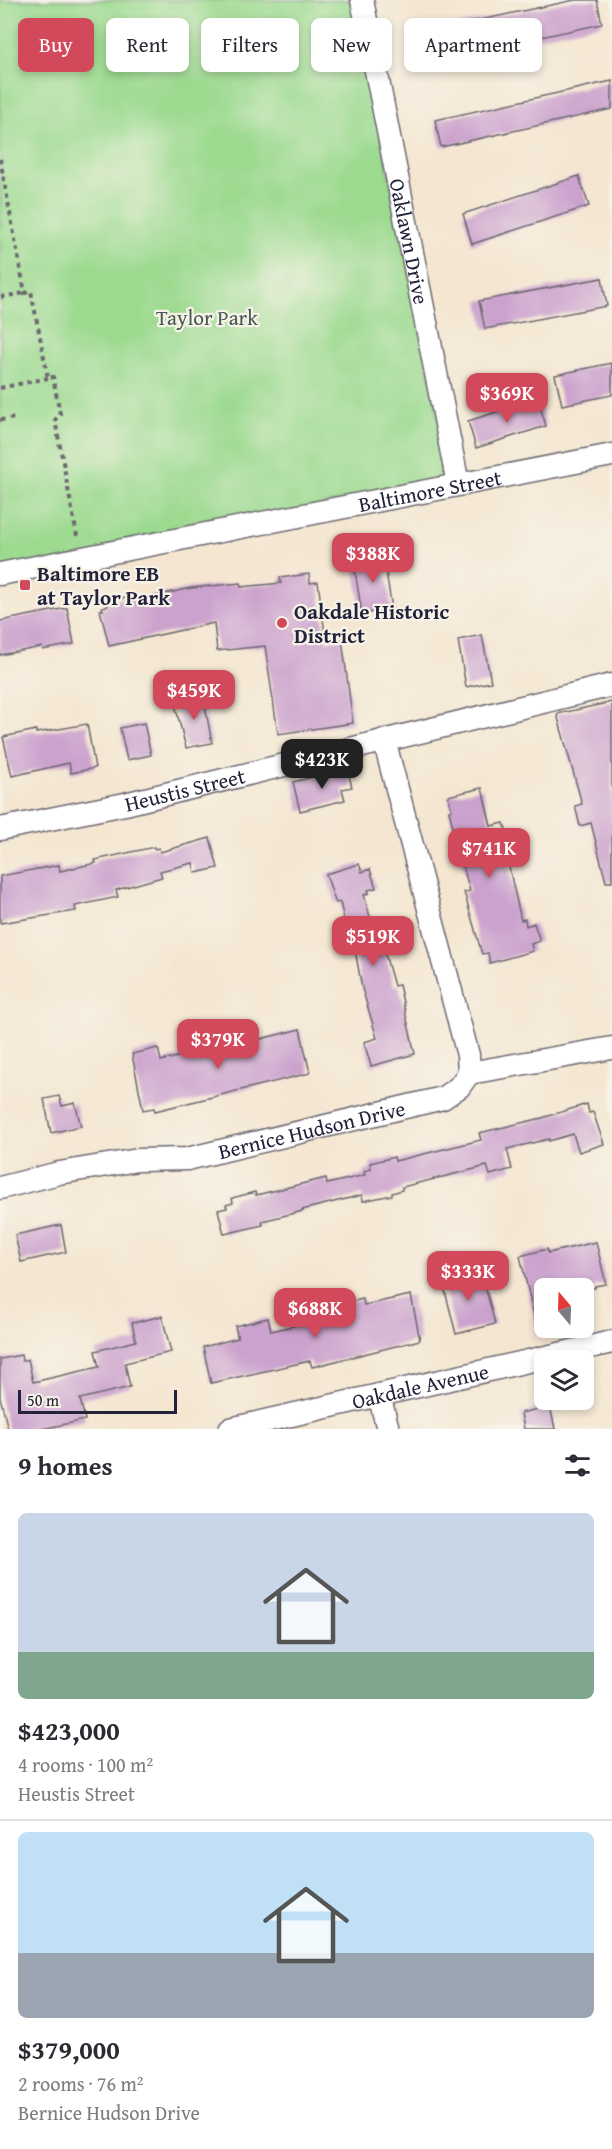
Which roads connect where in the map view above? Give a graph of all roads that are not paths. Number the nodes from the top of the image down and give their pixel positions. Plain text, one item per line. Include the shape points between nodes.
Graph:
1 (362, 0) edge
2 (612, 455) edge
3 (458, 484) junction
4 (0, 574) edge
5 (612, 685) edge
6 (384, 740) junction
7 (0, 829) edge
8 (612, 1048) edge
9 (469, 1073) junction
10 (0, 1188) edge
11 (612, 1342) edge
12 (379, 1395) junction
13 (230, 1429) edge
14 (388, 1429) edge

1 - 3 street, Oaklawn Drive
2 - 3 street, Baltimore Street
3 - 4 street, Baltimore Street
5 - 6 street, Heustis Street
6 - 7 street, Heustis Street via 125,804
6 - 9 street via 468,1055
8 - 9 street
9 - 10 street, Bernice Hudson Drive via 459,1087 431,1101 187,1159 138,1160
11 - 12 street, Oakdale Avenue
12 - 13 street, Oakdale Avenue
12 - 14 street

